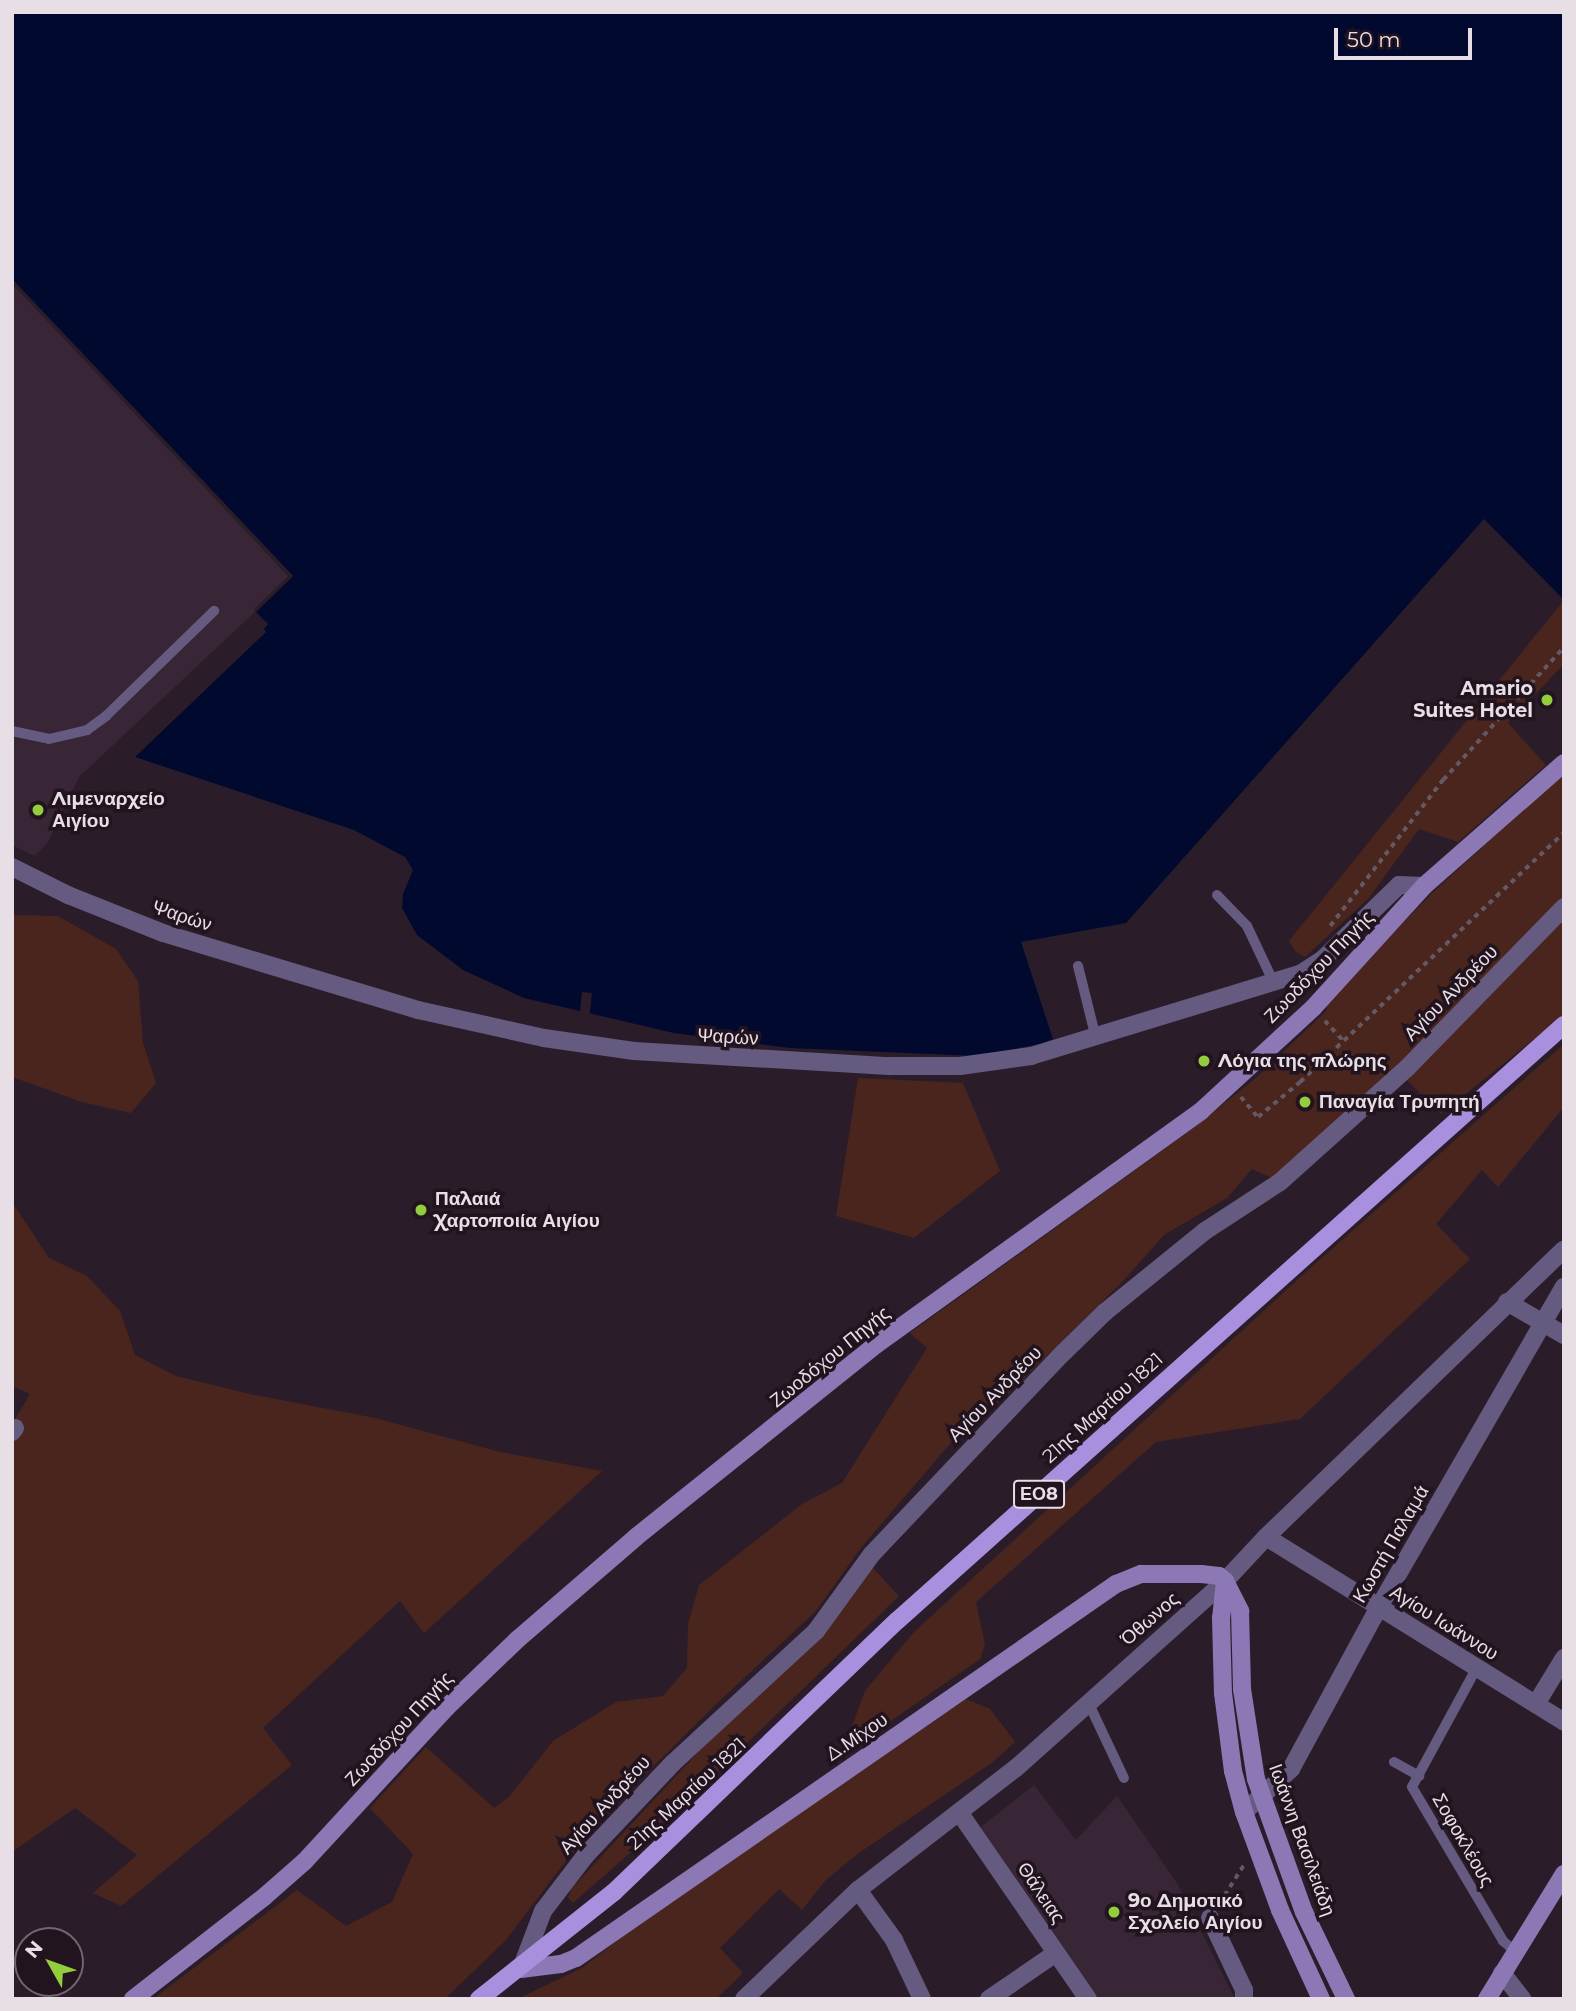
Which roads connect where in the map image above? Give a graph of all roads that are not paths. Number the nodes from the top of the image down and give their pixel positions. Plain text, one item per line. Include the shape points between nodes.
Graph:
1 (214, 611) dead end
2 (12, 731) edge
3 (1564, 763) edge
4 (12, 867) edge
5 (1424, 886) junction
6 (1217, 895) dead end
7 (1564, 907) edge
8 (1077, 966) dead end
9 (1273, 981) junction
10 (1564, 1025) edge
11 (1095, 1034) junction
12 (1564, 1249) edge
13 (1564, 1287) edge
14 (1507, 1302) junction
15 (1543, 1323) junction
16 (1564, 1335) edge
17 (1266, 1537) junction
18 (1225, 1581) junction
19 (1379, 1607) junction
20 (1564, 1658) edge
21 (1476, 1669) junction
22 (1088, 1702) junction
23 (1536, 1704) junction
24 (1564, 1722) edge
25 (1394, 1762) dead end
26 (1419, 1776) junction
27 (1124, 1778) dead end
28 (1263, 1797) junction
29 (959, 1812) junction
30 (1244, 1812) junction
31 (1564, 1874) edge
32 (858, 1889) junction
33 (1210, 1918) road end
34 (1515, 1951) junction
35 (1056, 1953) junction
36 (521, 1969) junction
37 (1502, 1973) junction
38 (133, 1999) edge
39 (480, 1999) edge
40 (744, 1999) edge
41 (922, 1999) edge
42 (989, 1999) edge
43 (1088, 1999) edge
44 (1244, 1999) edge
45 (1321, 1999) edge
46 (1346, 1999) edge
47 (1487, 1999) edge
48 (1522, 1999) edge

1 - 2 lane via 88,730 49,738
3 - 5 main road, Ζωοδόχου Πηγής
4 - 11 street, Ψαρών via 163,933 418,1010 584,1045 680,1056 960,1066 1031,1056
5 - 9 street, Ψαρών via 1399,886 1323,959 1300,974
5 - 38 main road, Ζωοδόχου Πηγής via 1312,1008 1230,1085 1169,1135 877,1344 627,1544 446,1708 304,1861
6 - 9 lane via 1247,926
7 - 36 street, Αγίου Ανδρέου via 1407,1068 1280,1182 1205,1231 1105,1312 918,1504 816,1631 673,1763 585,1856 543,1911
8 - 11 lane
9 - 11 street, Ψαρών
10 - 36 main road, 21ης Μαρτίου 1821 / ΕΟ8 via 930,1591 614,1892
12 - 14 street, Όθωνος
13 - 15 street, Κωστή Παλαμά
14 - 15 street
14 - 17 street, Όθωνος
15 - 16 street
15 - 19 street, Κωστή Παλαμά
17 - 18 street, Όθωνος
17 - 19 street, Αγίου Ιωάννου
18 - 22 street, Όθωνος
18 - 28 main road, Ιωάννη Βασιλειάδη via 1240,1611 1246,1731
18 - 30 main road via 1223,1693 1233,1771
18 - 36 main road, Δ.Μίχου via 1201,1574 1141,1574 1116,1584 576,1958
19 - 21 street, Αγίου Ιωάννου
19 - 28 street, Κωστή Παλαμά via 1291,1769
20 - 23 street
21 - 23 street, Αγίου Ιωάννου
21 - 26 lane, Σοφοκλέους
22 - 27 lane
22 - 29 street, Όθωνος via 1016,1768
23 - 24 street, Αγίου Ιωάννου
25 - 26 lane
26 - 34 lane, Σοφοκλέους via 1412,1787 1503,1941
28 - 30 street, Κωστή Παλαμά
28 - 46 main road, Ιωάννη Βασιλειάδη via 1300,1901
29 - 32 street, Όθωνος
29 - 35 street, Θάλειας
30 - 45 main road via 1280,1910
31 - 34 main road
32 - 40 street, Όθωνος
32 - 41 street via 894,1941
33 - 44 street
34 - 37 main road
35 - 42 street
35 - 43 street, Θάλειας
36 - 39 main road, ΕΟ8
37 - 47 main road
37 - 48 street

